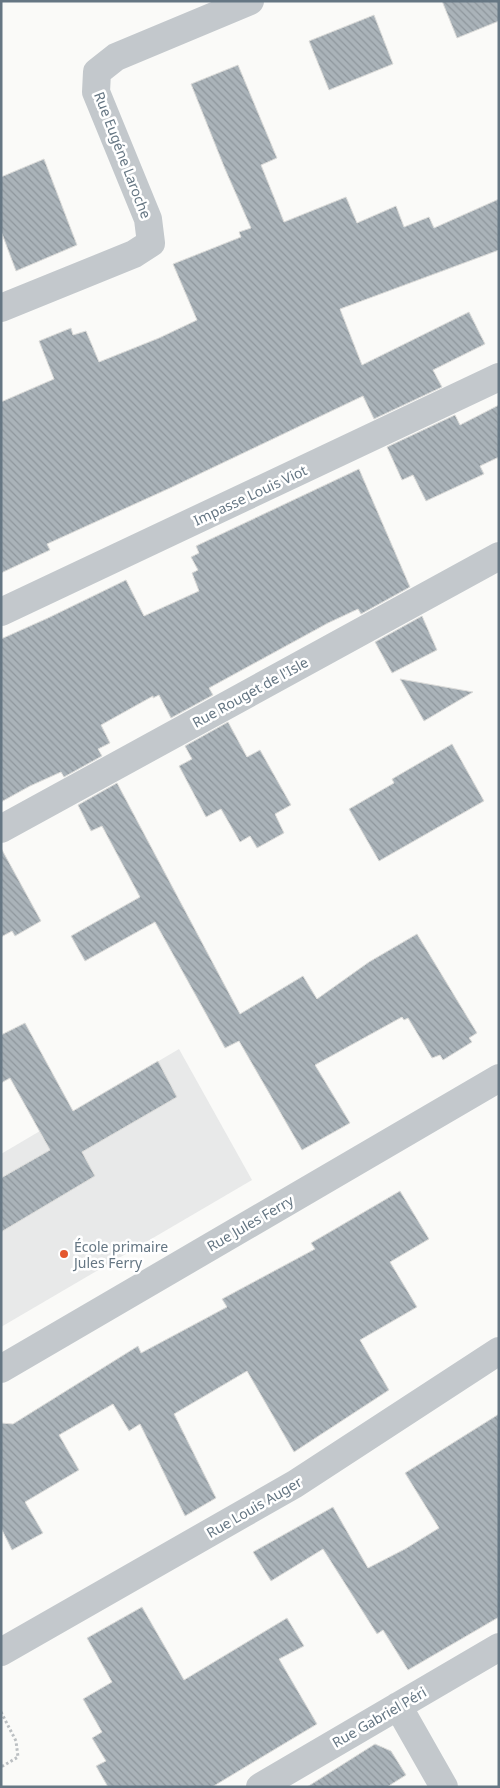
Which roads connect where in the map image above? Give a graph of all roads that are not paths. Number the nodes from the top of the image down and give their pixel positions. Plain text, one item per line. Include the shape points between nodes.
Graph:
1 (250, 1) edge
2 (1, 308) edge
3 (499, 377) edge
4 (499, 556) edge
5 (1, 612) edge
6 (1, 829) edge
7 (499, 1078) edge
8 (499, 1351) edge
9 (1, 1368) edge
10 (499, 1647) edge
11 (1, 1652) edge
12 (398, 1706) junction
13 (260, 1787) edge
14 (444, 1787) edge

1 - 2 street, Rue Eugéne Laroche via 116,57 97,72 96,92 148,219 151,243 134,254
3 - 5 street, Impasse Louis Viot
4 - 6 street, Rue Rouget de l'Isle
7 - 9 street, Rue Jules Ferry
8 - 11 street, Rue Louis Auger via 295,1484
10 - 12 street, Rue Gabriel Péri
12 - 13 street, Rue Gabriel Péri
12 - 14 street

